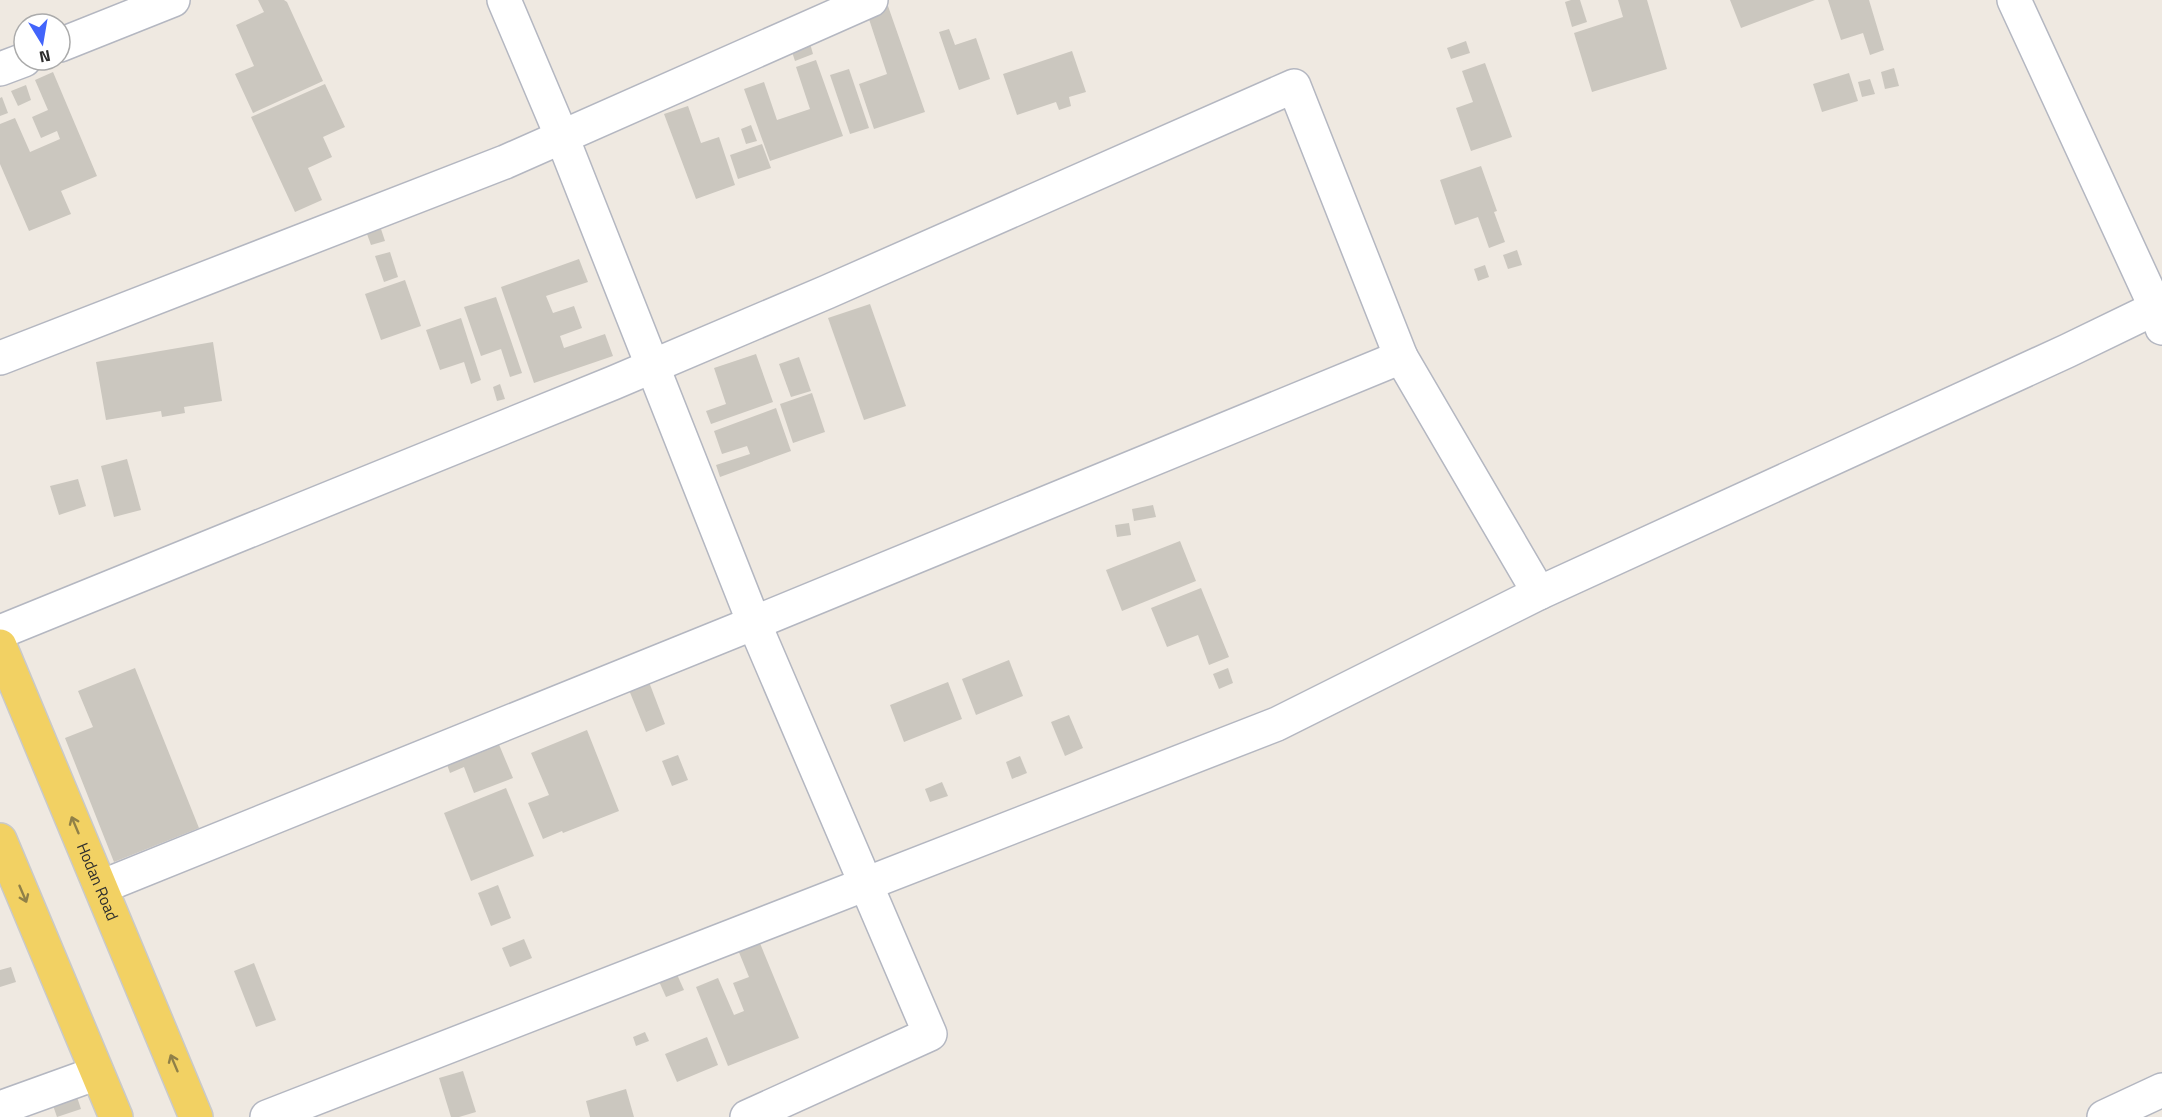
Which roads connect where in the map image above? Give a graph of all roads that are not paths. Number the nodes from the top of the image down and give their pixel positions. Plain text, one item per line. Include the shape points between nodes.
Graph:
1 (173, 0) edge
2 (504, 0) edge
3 (871, 0) edge
4 (2013, 0) edge
5 (72, 40) edge
6 (562, 137) junction
7 (2160, 314) edge
8 (1401, 357) junction
9 (0, 358) edge
10 (652, 366) junction
11 (1539, 593) junction
12 (754, 623) junction
13 (0, 632) edge
14 (0, 646) edge
15 (0, 840) edge
16 (867, 884) junction
17 (100, 887) junction
18 (98, 1073) junction
19 (2162, 1090) edge
20 (0, 1108) edge
21 (116, 1117) edge
22 (196, 1117) edge
23 (267, 1117) edge
24 (747, 1117) edge
25 (2104, 1117) edge

1 - 5 street
2 - 6 street
3 - 6 street
4 - 7 street
6 - 9 street
6 - 10 street
7 - 11 street via 2067,351
8 - 10 street via 1294,86
8 - 11 street
8 - 12 street
10 - 12 street
10 - 13 street
11 - 16 street via 1277,723
12 - 16 street
12 - 17 street
17 -> 14 main road, Hodan Road
15 -> 18 main road
16 - 23 street
16 - 24 street via 930,1034
22 -> 17 main road, Hodan Road
18 - 20 street
18 - 21 main road
19 - 25 street

